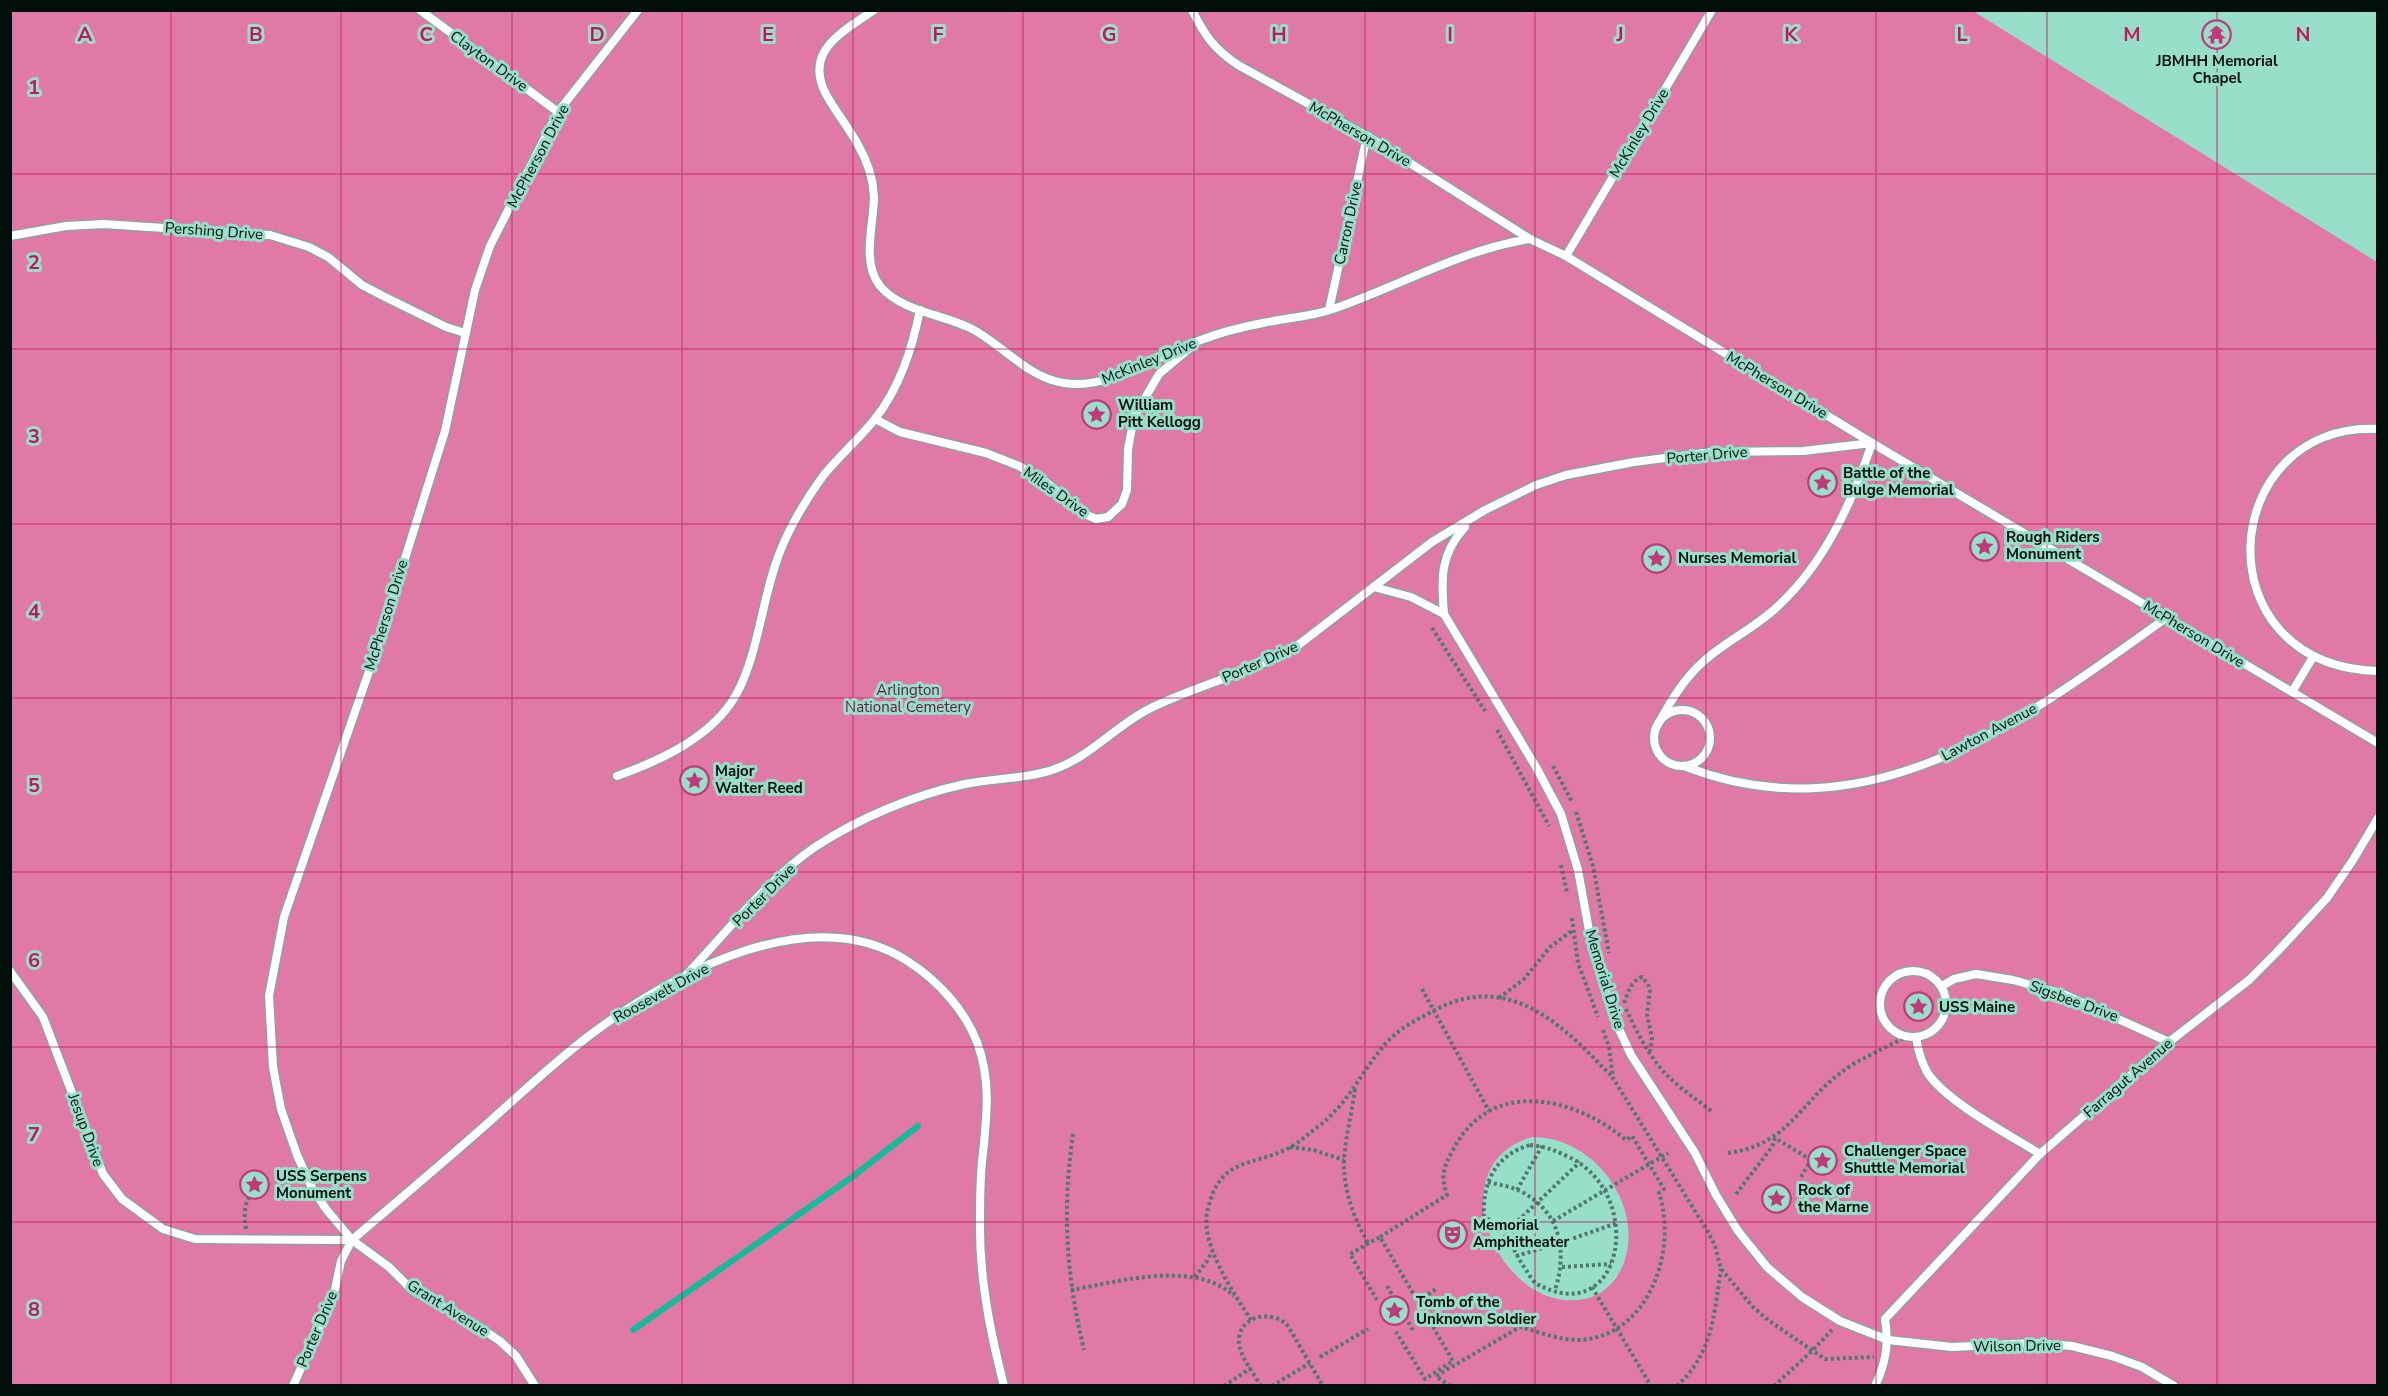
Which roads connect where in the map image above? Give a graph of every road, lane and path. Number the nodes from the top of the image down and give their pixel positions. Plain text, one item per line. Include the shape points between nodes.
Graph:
1 (420, 10) edge
2 (638, 10) edge
3 (874, 10) edge
4 (1192, 10) edge
5 (1712, 10) edge
6 (558, 112) junction
7 (1367, 136) junction
8 (10, 236) edge
9 (1530, 239) junction
10 (1566, 256) junction
11 (920, 310) junction
12 (1329, 310) junction
13 (465, 333) junction
14 (1198, 341) junction
15 (875, 419) junction
16 (2378, 429) edge
17 (1872, 443) junction
18 (1470, 520) junction
19 (1374, 587) junction
20 (1444, 614) junction
21 (2166, 618) junction
22 (2313, 657) junction
23 (2378, 671) edge
24 (2292, 692) junction
25 (1656, 728) junction
26 (2378, 743) edge
27 (1684, 766) junction
28 (617, 776) dead end
29 (2378, 818) edge
30 (1573, 930) dead end
31 (10, 971) edge
32 (686, 975) junction
33 (1942, 986) junction
34 (1422, 989) dead end
35 (1499, 998) junction
36 (1624, 1003) dead end
37 (1434, 1011) junction
38 (1905, 1036) junction
39 (1916, 1037) junction
40 (2169, 1042) junction
41 (1650, 1052) dead end
42 (1613, 1078) dead end
43 (1355, 1088) junction
44 (1489, 1111) junction
45 (1073, 1134) dead end
46 (1775, 1138) junction
47 (1542, 1146) junction
48 (1290, 1147) junction
49 (1817, 1150) dead end
50 (1668, 1153) dead end
51 (1728, 1153) dead end
52 (2040, 1154) junction
53 (1344, 1160) junction
54 (1811, 1160) junction
55 (1580, 1162) junction
56 (1649, 1164) junction
57 (1801, 1177) dead end
58 (1488, 1182) junction
59 (1605, 1188) junction
60 (1517, 1190) junction
61 (254, 1191) dead end
62 (1736, 1194) dead end
63 (1537, 1202) junction
64 (1553, 1221) junction
65 (1617, 1223) junction
66 (1505, 1233) junction
67 (1380, 1237) junction
68 (247, 1239) junction
69 (352, 1240) junction
70 (1368, 1243) junction
71 (1560, 1243) junction
72 (1212, 1250) junction
73 (1516, 1256) junction
74 (1612, 1264) junction
75 (1562, 1267) junction
76 (1721, 1269) dead end
77 (1195, 1277) junction
78 (1387, 1286) dead end
79 (1592, 1287) junction
80 (1436, 1289) dead end
81 (1071, 1290) junction
82 (1555, 1290) junction
83 (1239, 1300) junction
84 (1377, 1300) dead end
85 (1418, 1301) junction
86 (1251, 1320) junction
87 (1840, 1321) junction
88 (1618, 1328) junction
89 (1368, 1329) dead end
90 (1396, 1332) dead end
91 (1414, 1332) dead end
92 (1888, 1340) junction
93 (1084, 1350) dead end
94 (1320, 1357) dead end
95 (1310, 1363) junction
96 (1251, 1368) junction
97 (293, 1386) edge
98 (535, 1386) edge
99 (1004, 1386) edge
100 (1224, 1386) edge
101 (1261, 1386) edge
102 (1272, 1386) edge
103 (1323, 1386) edge
104 (1450, 1386) edge
105 (1651, 1386) edge
106 (1677, 1386) edge
107 (1774, 1386) edge
108 (1875, 1386) edge
109 (2174, 1386) edge

1 - 6 lane, Clayton Drive
2 - 6 lane, McPherson Drive
3 - 11 lane, McKinley Drive via 826,47 820,59 821,85 854,137 871,174 873,274 894,298
4 - 7 lane, McPherson Drive via 1219,53
5 - 10 lane, McKinley Drive
6 - 13 lane, McPherson Drive via 490,246
7 - 9 lane, McPherson Drive
7 - 12 lane, Carron Drive
8 - 13 lane, Pershing Drive via 103,224 270,235 309,247 372,291
9 - 10 lane, McPherson Drive
9 - 12 lane, McKinley Drive via 1454,261
10 - 17 lane, McPherson Drive
11 - 14 lane, McKinley Drive via 974,330 1045,378 1069,384 1100,381
11 - 15 lane via 911,352
12 - 14 lane, McKinley Drive
13 - 69 lane, McPherson Drive via 445,431 375,654 285,917 269,996 273,1067 281,1109 312,1188
14 - 15 lane, Miles Drive via 1159,374 1144,397 1130,432 1127,490 1122,504 1108,517 1096,519 1086,515 1019,466 987,453 900,432
15 - 28 lane via 823,476 787,536 771,575 749,663 730,703 690,741
16 - 22 lane via 2335,434 2299,452 2271,481 2254,518 2249,558 2258,597 2280,631
17 - 18 lane, Porter Drive via 1803,452 1712,452 1585,471 1536,485
17 - 21 lane, McPherson Drive
17 - 25 lane via 1837,527 1816,563 1777,607 1694,672
18 - 19 lane, Porter Drive via 1432,542
18 - 20 lane, Memorial Drive via 1454,539 1444,560
19 - 20 lane via 1417,600
19 - 32 lane, Porter Drive via 1288,651 1167,700 1064,765 939,790 841,832 778,876
20 - 87 lane, Memorial Drive via 1560,814 1578,870 1592,947 1613,1016 1632,1055 1750,1248 1802,1297
21 - 24 lane, McPherson Drive
21 - 27 lane, Lawton Avenue via 2007,726 1961,750 1890,776 1841,786 1797,788 1742,784
22 - 23 lane via 2355,670
22 - 24 lane
24 - 26 lane, McPherson Drive
25 - 27 lane, Lawton Avenue via 1655,746 1660,755
25 - 27 lane via 1677,710 1693,712 1703,720 1710,736 1707,749 1698,761
29 - 40 lane, Farragut Avenue via 2327,898 2304,923 2249,980
30 - 35 path via 1550,946 1524,980
31 - 68 lane, Jesup Drive via 43,1017 103,1174 122,1199 163,1229 195,1239
32 - 69 lane, Roosevelt Drive via 589,1035
32 - 99 lane, Roosevelt Drive via 756,946 819,937 842,938 896,954 929,976 949,996 977,1043 988,1089 980,1250 988,1321
33 - 38 lane via 1913,971 1902,973 1886,986 1881,996 1882,1018 1889,1028
33 - 39 lane via 1944,1016 1931,1033
33 - 40 lane, Sigsbee Drive via 1976,974 2013,980 2063,994
34 - 37 path
35 - 37 path via 1462,998
35 - 42 path via 1532,1007 1558,1024
36 - 41 path via 1637,979 1645,979 1650,990
37 - 43 path via 1412,1021 1389,1040
37 - 44 path
38 - 39 lane
38 - 46 path via 1840,1073
39 - 52 lane via 1928,1074 1954,1099
40 - 52 lane, Farragut Avenue
43 - 48 path via 1324,1122
43 - 53 path
44 - 56 path via 1527,1101 1549,1101 1568,1107 1590,1115 1626,1140 1632,1136
44 - 67 path via 1459,1139 1447,1162 1442,1180 1447,1195
45 - 81 path via 1066,1205
46 - 51 path
46 - 54 path
46 - 62 path
47 - 55 path
47 - 58 path via 1515,1149 1496,1167
47 - 60 path
48 - 53 path
48 - 72 path via 1240,1164 1218,1183 1205,1224
49 - 54 path
50 - 56 path
52 - 92 lane, Farragut Avenue via 1884,1319
53 - 70 path via 1348,1197
54 - 57 path
55 - 59 path
55 - 63 path
56 - 59 path
56 - 88 path via 1664,1190 1659,1193 1666,1219 1663,1257 1646,1300
58 - 60 path
58 - 66 path via 1484,1217
59 - 64 path
59 - 65 path
60 - 63 path
61 - 68 path via 244,1207
63 - 64 path
63 - 66 path
64 - 71 path
65 - 71 path
65 - 74 path
66 - 73 path
67 - 70 path
67 - 85 path
68 - 69 lane, Jesup Drive
69 - 97 lane, Porter Drive via 341,1261 334,1294
69 - 98 lane, Grant Avenue via 412,1290 500,1341 516,1356
70 - 84 path via 1350,1254
71 - 73 path
71 - 75 path
72 - 77 path
72 - 83 path
73 - 82 path via 1535,1283
74 - 75 path
74 - 79 path via 1603,1279
75 - 82 path
76 - 106 path via 1705,1351
77 - 81 path via 1159,1276
77 - 83 path via 1220,1286
78 - 91 path
79 - 82 path via 1575,1293
79 - 88 path
80 - 85 path
81 - 93 path
83 - 86 path
85 - 90 path via 1453,1361 1425,1379
86 - 95 path via 1264,1315 1281,1318
86 - 96 path via 1242,1329 1239,1342
87 - 92 lane, Memorial Drive
87 - 107 path
88 - 104 path via 1578,1340 1520,1327 1437,1376
88 - 105 path
89 - 94 path
92 - 108 lane via 1884,1366
92 - 109 lane, Wilson Drive via 1952,1347 2034,1343 2072,1346 2142,1366
95 - 102 path
95 - 103 path
96 - 100 path
96 - 101 path

